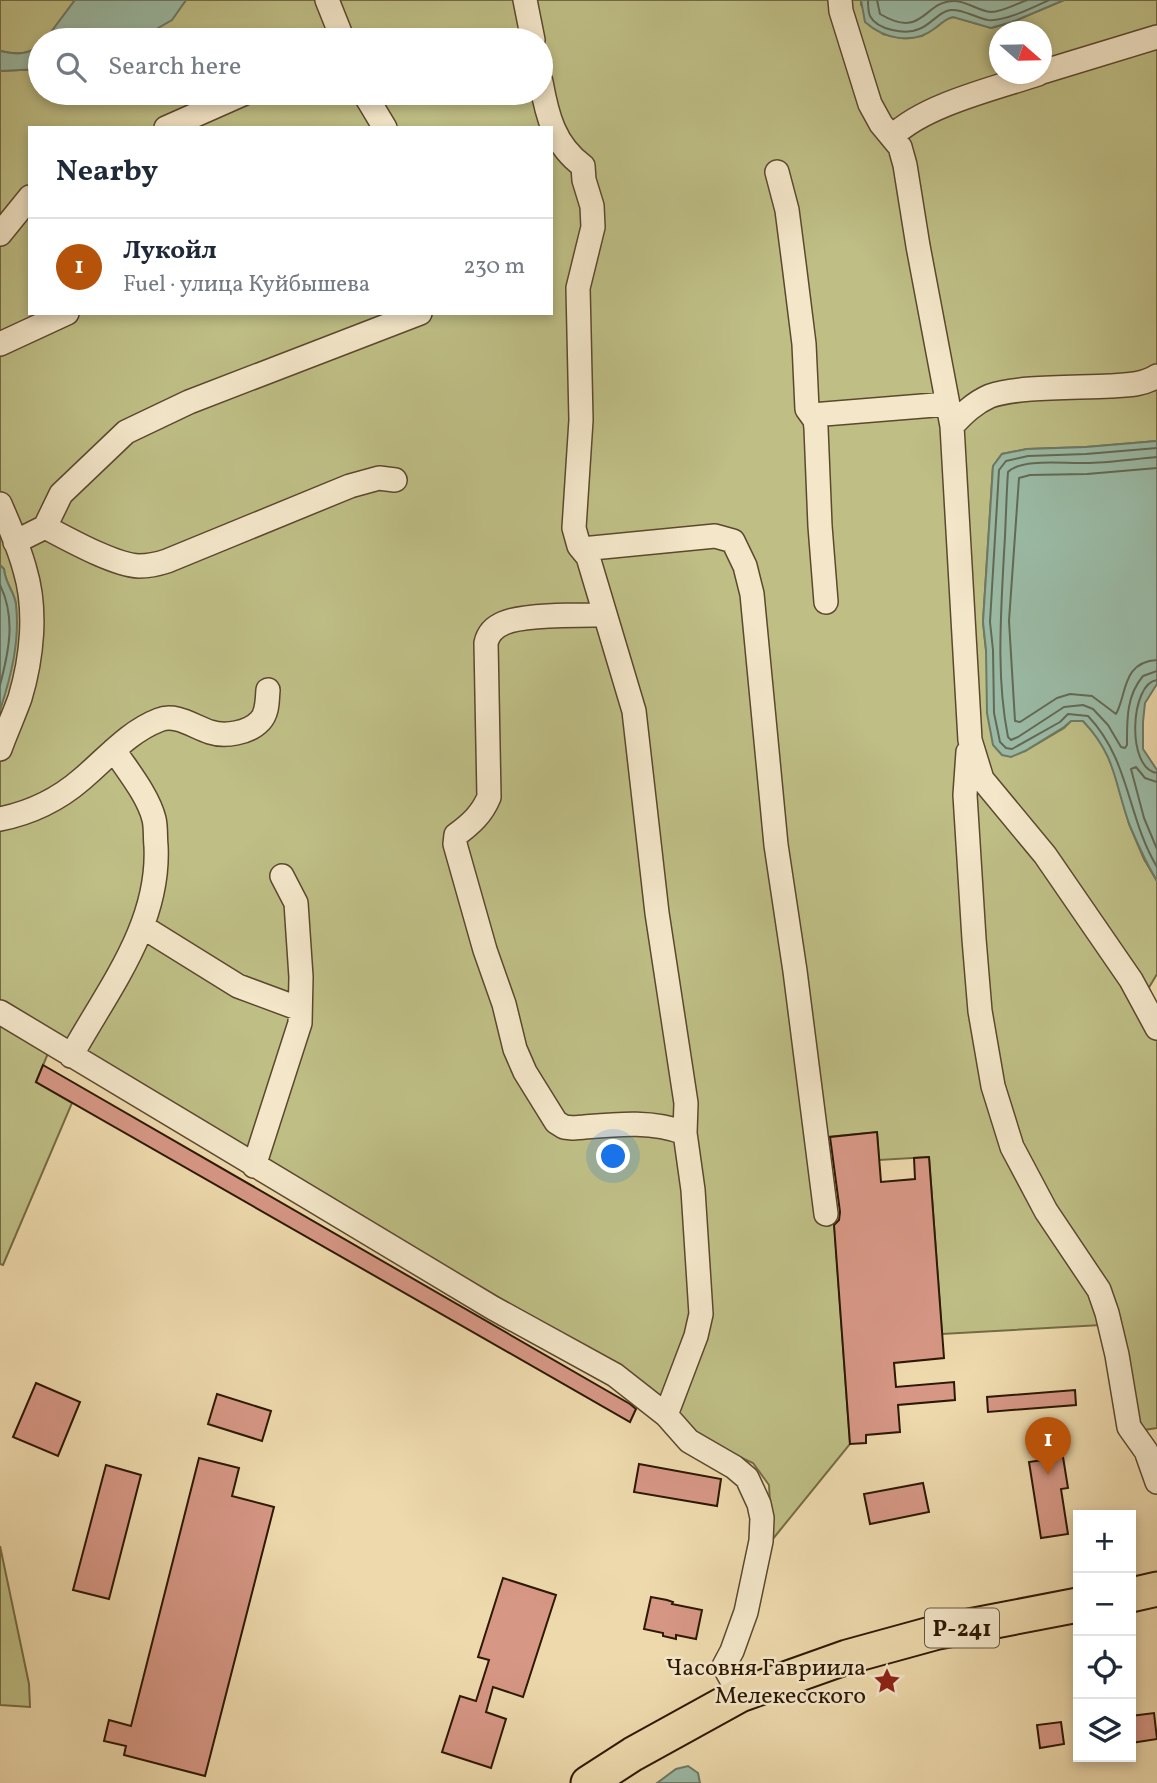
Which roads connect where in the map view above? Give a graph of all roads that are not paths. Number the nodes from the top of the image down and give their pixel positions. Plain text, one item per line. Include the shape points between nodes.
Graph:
1 (327, 0) edge
2 (526, 0) edge
3 (840, 0) edge
4 (338, 28) edge
5 (531, 28) edge
6 (1157, 37) edge
7 (1052, 69) edge
8 (1008, 84) edge
9 (218, 105) edge
10 (372, 105) edge
11 (546, 105) edge
12 (171, 126) edge
13 (384, 126) edge
14 (551, 126) edge
15 (553, 129) edge
16 (892, 136) junction
17 (777, 172) dead end
18 (28, 199) edge
19 (0, 234) edge
20 (63, 315) edge
21 (416, 315) edge
22 (0, 344) edge
23 (1157, 376) edge
24 (812, 415) junction
25 (949, 415) junction
26 (396, 480) dead end
27 (0, 504) edge
28 (46, 527) junction
29 (15, 542) junction
30 (582, 549) junction
31 (827, 602) dead end
32 (604, 615) junction
33 (268, 690) dead end
34 (970, 740) junction
35 (0, 748) edge
36 (114, 750) junction
37 (0, 819) edge
38 (282, 876) dead end
39 (143, 927) junction
40 (300, 1009) junction
41 (0, 1012) edge
42 (1157, 1028) edge
43 (71, 1056) junction
44 (685, 1133) junction
45 (254, 1166) junction
46 (826, 1214) dead end
47 (666, 1415) junction
48 (1157, 1482) edge
49 (1157, 1589) edge
50 (1136, 1594) edge
51 (1073, 1606) edge
52 (740, 1695) junction
53 (588, 1783) edge

1 - 4 street
2 - 5 street
3 - 16 street via 870,104
6 - 7 street
8 - 16 street via 946,105
9 - 12 street
10 - 13 street
11 - 14 street
15 - 30 street via 583,166 592,206 593,227 578,288 581,420 574,528
16 - 25 street via 905,165
17 - 24 street via 787,210 807,408
18 - 19 street
20 - 22 street
21 - 28 street via 189,402 126,432 61,494
23 - 25 street via 1127,385 991,396
24 - 25 street
24 - 31 street
25 - 34 street
26 - 28 street via 379,478 350,486 167,561 142,566 114,559
27 - 29 street
28 - 29 street
29 - 35 street via 26,571 31,638 19,699
30 - 32 street
30 - 46 street via 725,537 733,541 745,566 752,594 776,845
32 - 44 street via 634,711 657,913 686,1103
32 - 44 street via 552,616 505,622 493,629 486,643 489,797 476,819 456,835 455,844 515,1049 556,1122 573,1128 650,1124
33 - 36 street via 267,709 250,729 217,734 168,718 140,729
34 - 42 street via 982,779 1045,855 1131,980
34 - 48 street via 965,795 980,1011 993,1086 1012,1146 1046,1211 1099,1290 1129,1427 1146,1451
36 - 37 street via 53,800
36 - 39 street via 154,819 156,876
38 - 40 street via 296,903
39 - 40 street via 238,986
39 - 43 street
40 - 45 street via 296,1037
41 - 43 street
43 - 45 street
44 - 47 street via 701,1314
45 - 47 street via 615,1375
47 - 52 street via 689,1441 747,1478 759,1504 758,1561 746,1612 724,1666
49 - 50 highway
51 - 52 highway, Р-241 via 938,1632 847,1657
52 - 53 highway, Р-241

